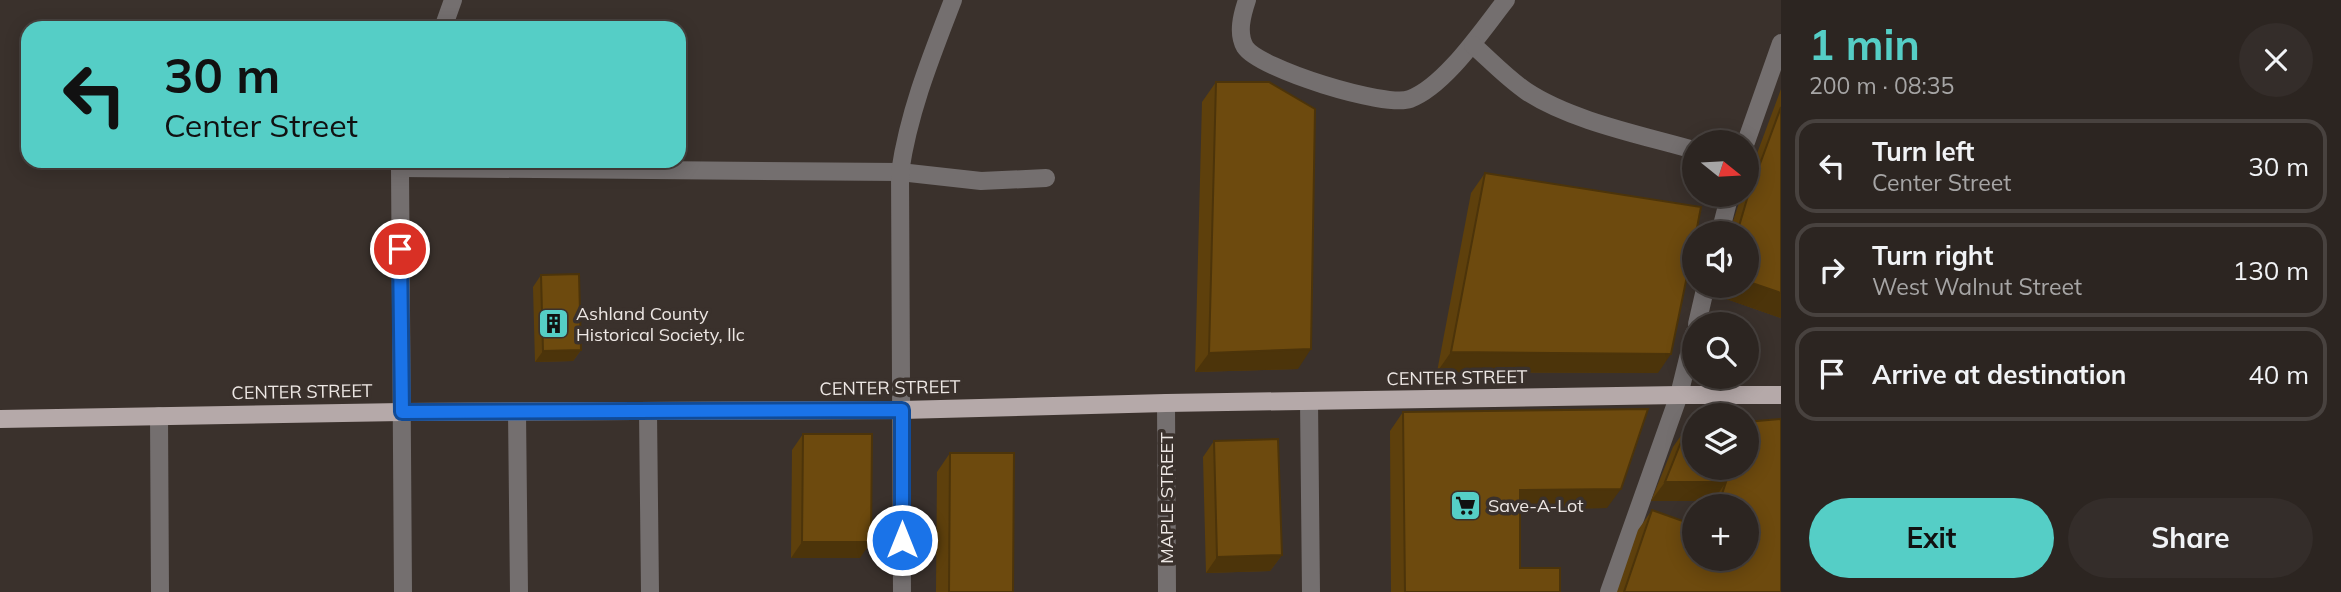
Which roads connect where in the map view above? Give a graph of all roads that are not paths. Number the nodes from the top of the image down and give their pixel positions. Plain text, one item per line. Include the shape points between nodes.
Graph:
1 (453, 0) edge
2 (953, 0) edge
3 (1247, 0) edge
4 (1506, 0) edge
5 (446, 21) edge
6 (1781, 43) edge
7 (1473, 45) junction
8 (1750, 130) edge
9 (1682, 146) edge
10 (401, 168) edge
11 (650, 168) edge
12 (900, 172) junction
13 (1046, 178) dead end
14 (1682, 383) edge
15 (1679, 395) junction
16 (1781, 395) edge
17 (1309, 401) junction
18 (1167, 403) junction
19 (902, 410) junction
20 (402, 412) junction
21 (517, 412) junction
22 (648, 412) junction
23 (159, 416) junction
24 (0, 419) edge
25 (160, 592) edge
26 (403, 592) edge
27 (519, 592) edge
28 (650, 592) edge
29 (902, 592) edge
30 (1167, 592) edge
31 (1311, 592) edge
32 (1609, 592) edge

1 - 5 street
2 - 12 street via 919,89
3 - 7 street via 1240,29 1245,47 1259,60 1374,98 1400,101 1419,95
4 - 7 street
6 - 8 street
7 - 9 street via 1547,103
10 - 20 street
11 - 12 street
12 - 13 street via 981,181
12 - 19 street
14 - 15 street
15 - 16 main road, CENTER STREET
15 - 17 main road, CENTER STREET
15 - 32 street
17 - 18 main road, CENTER STREET
17 - 31 street
18 - 19 main road, CENTER STREET
18 - 30 street, MAPLE STREET
19 - 22 main road, CENTER STREET
19 - 29 street
20 - 21 main road, CENTER STREET
20 - 23 main road, CENTER STREET
20 - 26 street
21 - 22 main road, CENTER STREET
21 - 27 street
22 - 28 street
23 - 24 main road, CENTER STREET
23 - 25 street

